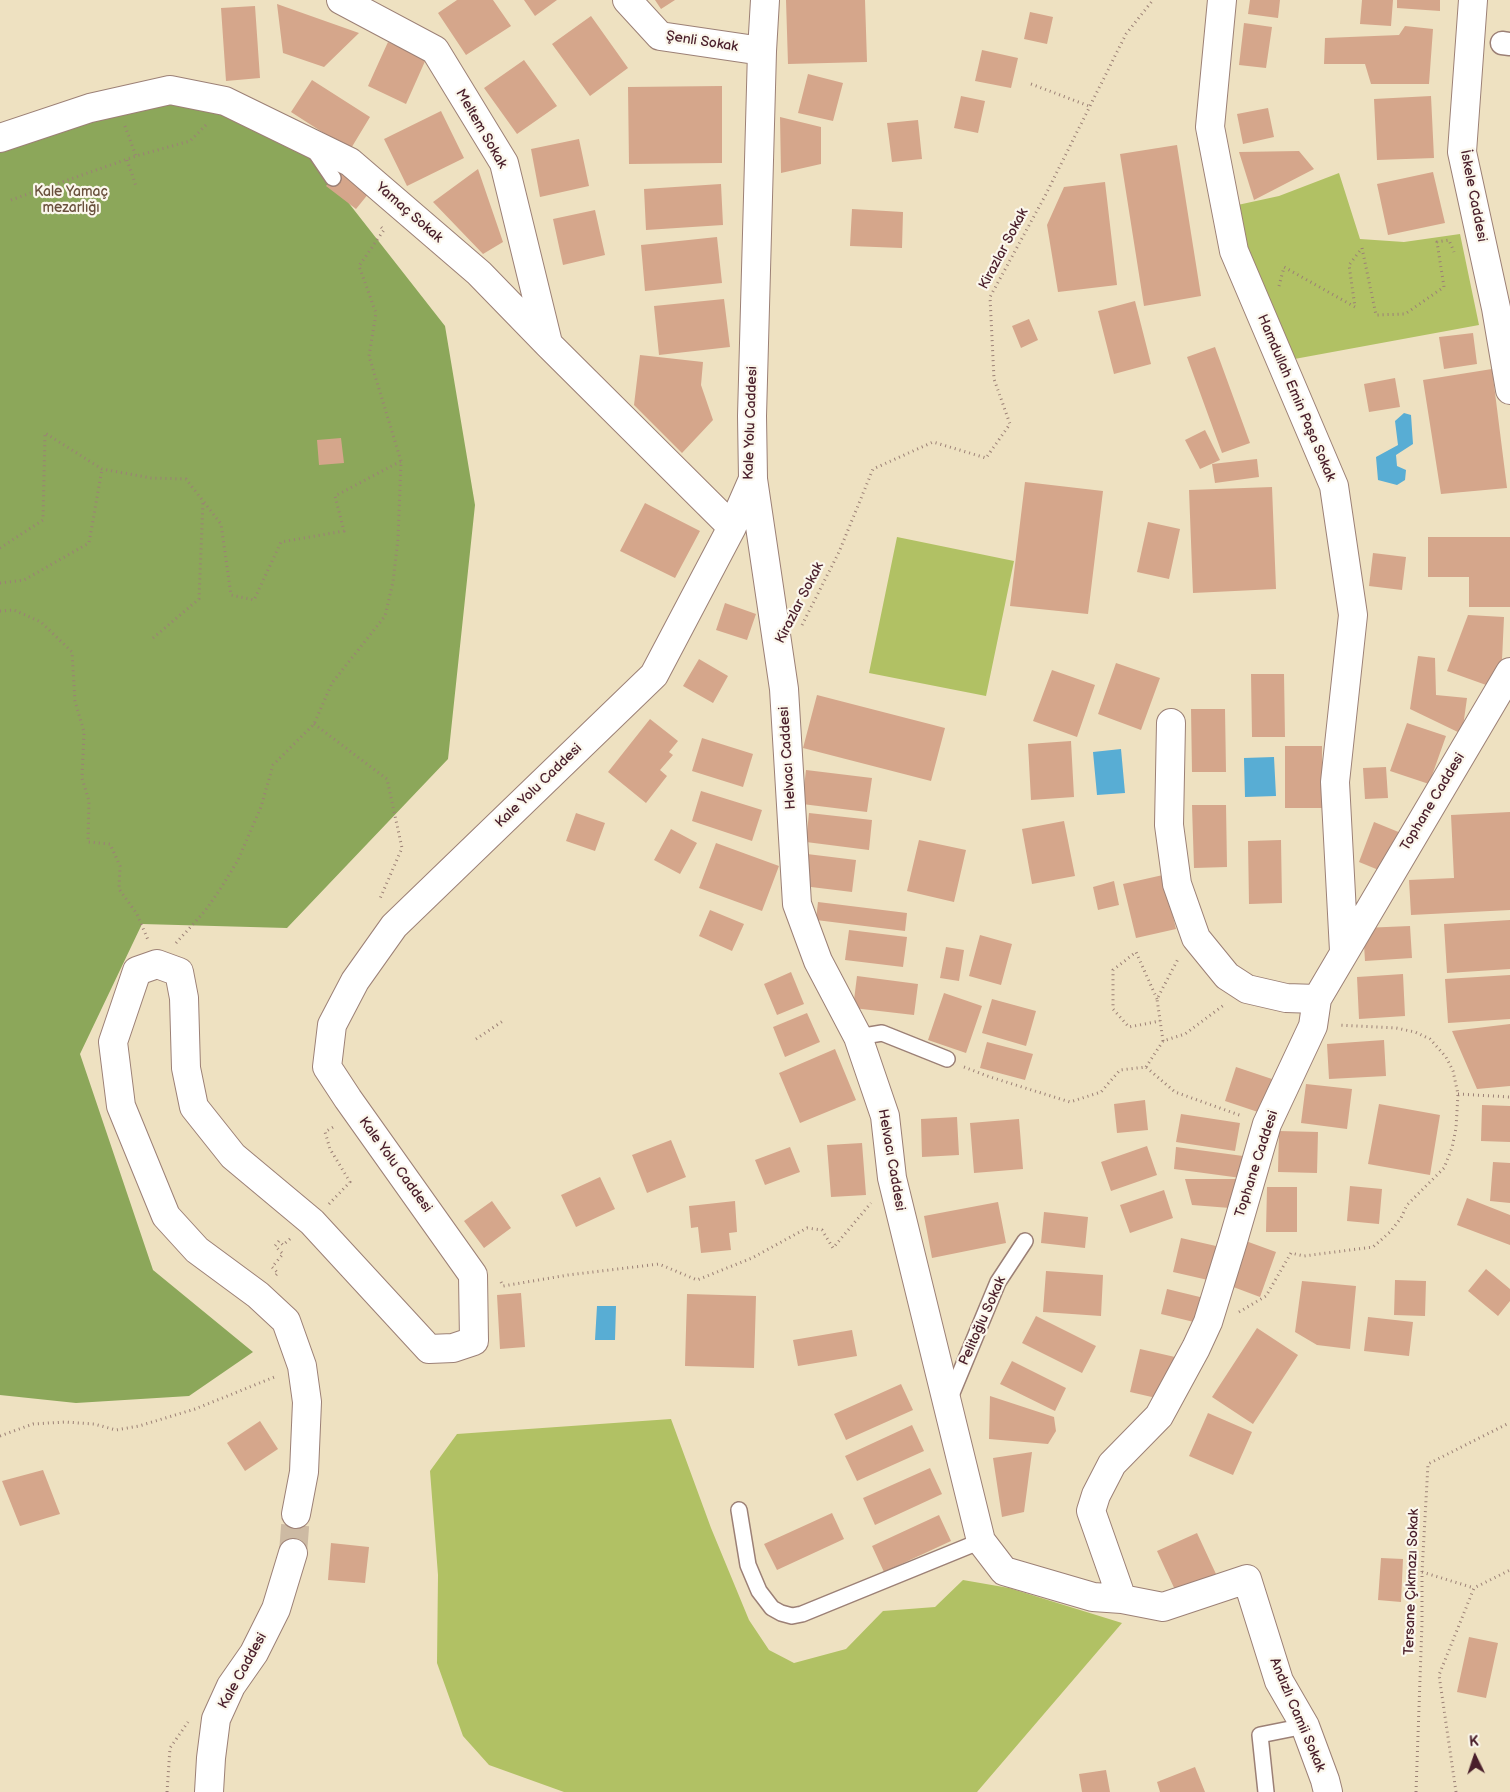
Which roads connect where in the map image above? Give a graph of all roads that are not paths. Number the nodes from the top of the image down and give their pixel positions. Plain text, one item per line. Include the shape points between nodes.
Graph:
1 (341, 0) edge
2 (628, 0) edge
3 (765, 0) edge
4 (1222, 0) edge
5 (1473, 0) edge
6 (762, 51) junction
7 (0, 138) edge
8 (307, 140) junction
9 (332, 178) dead end
10 (549, 345) junction
11 (1510, 390) edge
12 (753, 479) junction
13 (732, 527) junction
14 (1510, 672) edge
15 (1171, 723) dead end
16 (1344, 951) junction
17 (1317, 999) junction
18 (858, 1037) junction
19 (946, 1060) road end
20 (1024, 1242) dead end
21 (947, 1404) junction
22 (739, 1510) dead end
23 (296, 1514) tunnel mouth
24 (980, 1541) junction
25 (293, 1553) tunnel mouth
26 (1122, 1598) junction
27 (1305, 1726) junction
28 (209, 1792) edge
29 (1266, 1792) edge
30 (1328, 1792) edge

1 - 10 street, Meltem Sokak via 435,50 504,163
2 - 6 street, Şenli Sokak via 660,36
3 - 6 street, Kale Yolu Caddesi
4 - 16 street, Hamdullah Emin Paşa Sokak via 1210,127 1234,250 1334,486 1353,615 1335,782
5 - 11 street, İskele Caddesi via 1462,152
6 - 12 street, Kale Yolu Caddesi
7 - 8 street, Yamaç Sokak via 90,108 170,90 225,102
8 - 9 lane
8 - 10 street, Yamaç Sokak via 350,162 479,273
10 - 13 street, Yamaç Sokak
12 - 13 street, Kale Yolu Caddesi
12 - 18 street, Helvacı Caddesi via 784,689 798,904 818,961
13 - 23 street, Kale Yolu Caddesi via 654,675 394,926 355,981 332,1025 327,1067 473,1275 474,1341 453,1348 429,1349 312,1222 233,1156 194,1107 186,1068 184,998 179,972 158,964 137,971 113,1042 121,1106 166,1216 197,1250 258,1295 286,1321 302,1366 307,1402 304,1472
14 - 16 street, Tophane Caddesi
15 - 17 street via 1169,825 1177,884 1196,938 1227,976 1247,989 1286,998
16 - 17 street, Tophane Caddesi
17 - 26 street, Tophane Caddesi via 1313,1026 1267,1124 1208,1322 1159,1416 1112,1464 1091,1511
18 - 19 lane via 882,1033
18 - 21 street, Helvacı Caddesi via 885,1116 892,1178
20 - 21 lane, Pelitoğlu Sokak via 998,1282
21 - 24 street, Helvacı Caddesi
22 - 24 lane via 748,1565 759,1591 772,1608 792,1616
24 - 26 street, Helvacı Caddesi via 1004,1571 1093,1597
25 - 28 street, Kale Caddesi via 276,1609 254,1653 231,1686 216,1719
26 - 27 street, Andızlı Camii Sokak via 1163,1607 1247,1579 1279,1681
27 - 29 lane via 1260,1735
27 - 30 street, Andızlı Camii Sokak

